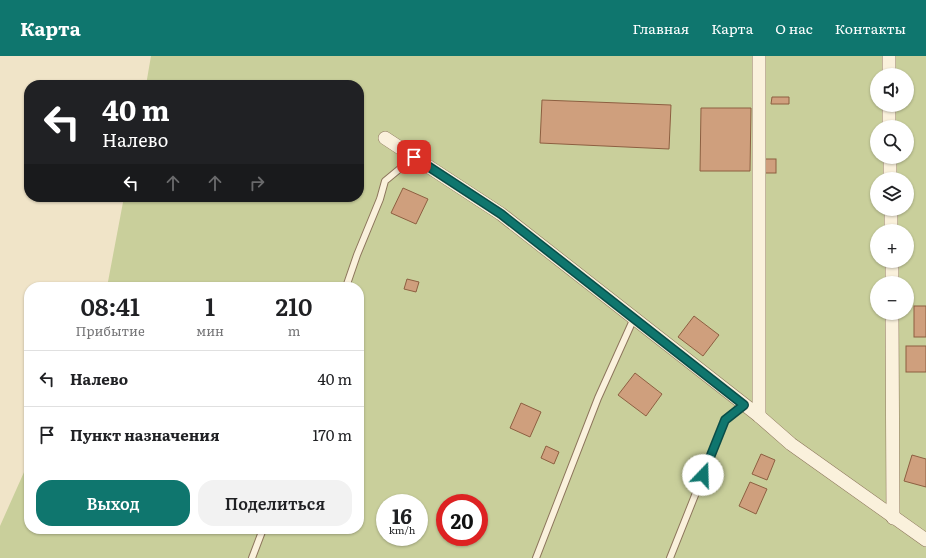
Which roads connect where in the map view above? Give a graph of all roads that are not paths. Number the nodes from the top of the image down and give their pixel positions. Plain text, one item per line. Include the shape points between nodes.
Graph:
1 (759, 56) edge
2 (889, 56) edge
3 (889, 68) edge
4 (385, 138) dead end
5 (414, 157) junction
6 (348, 282) edge
7 (634, 318) junction
8 (892, 320) edge
9 (744, 405) junction
10 (759, 416) junction
11 (893, 518) junction
12 (261, 534) edge
13 (926, 540) edge
14 (252, 558) edge
15 (536, 558) edge
16 (670, 558) edge

1 - 10 street
2 - 3 street
4 - 5 street
5 - 6 lane via 385,181
5 - 7 street via 501,214
7 - 9 street
7 - 15 lane via 598,398
8 - 11 street
9 - 10 street
9 - 16 lane via 725,420
10 - 11 street via 791,444
11 - 13 street
12 - 14 lane

